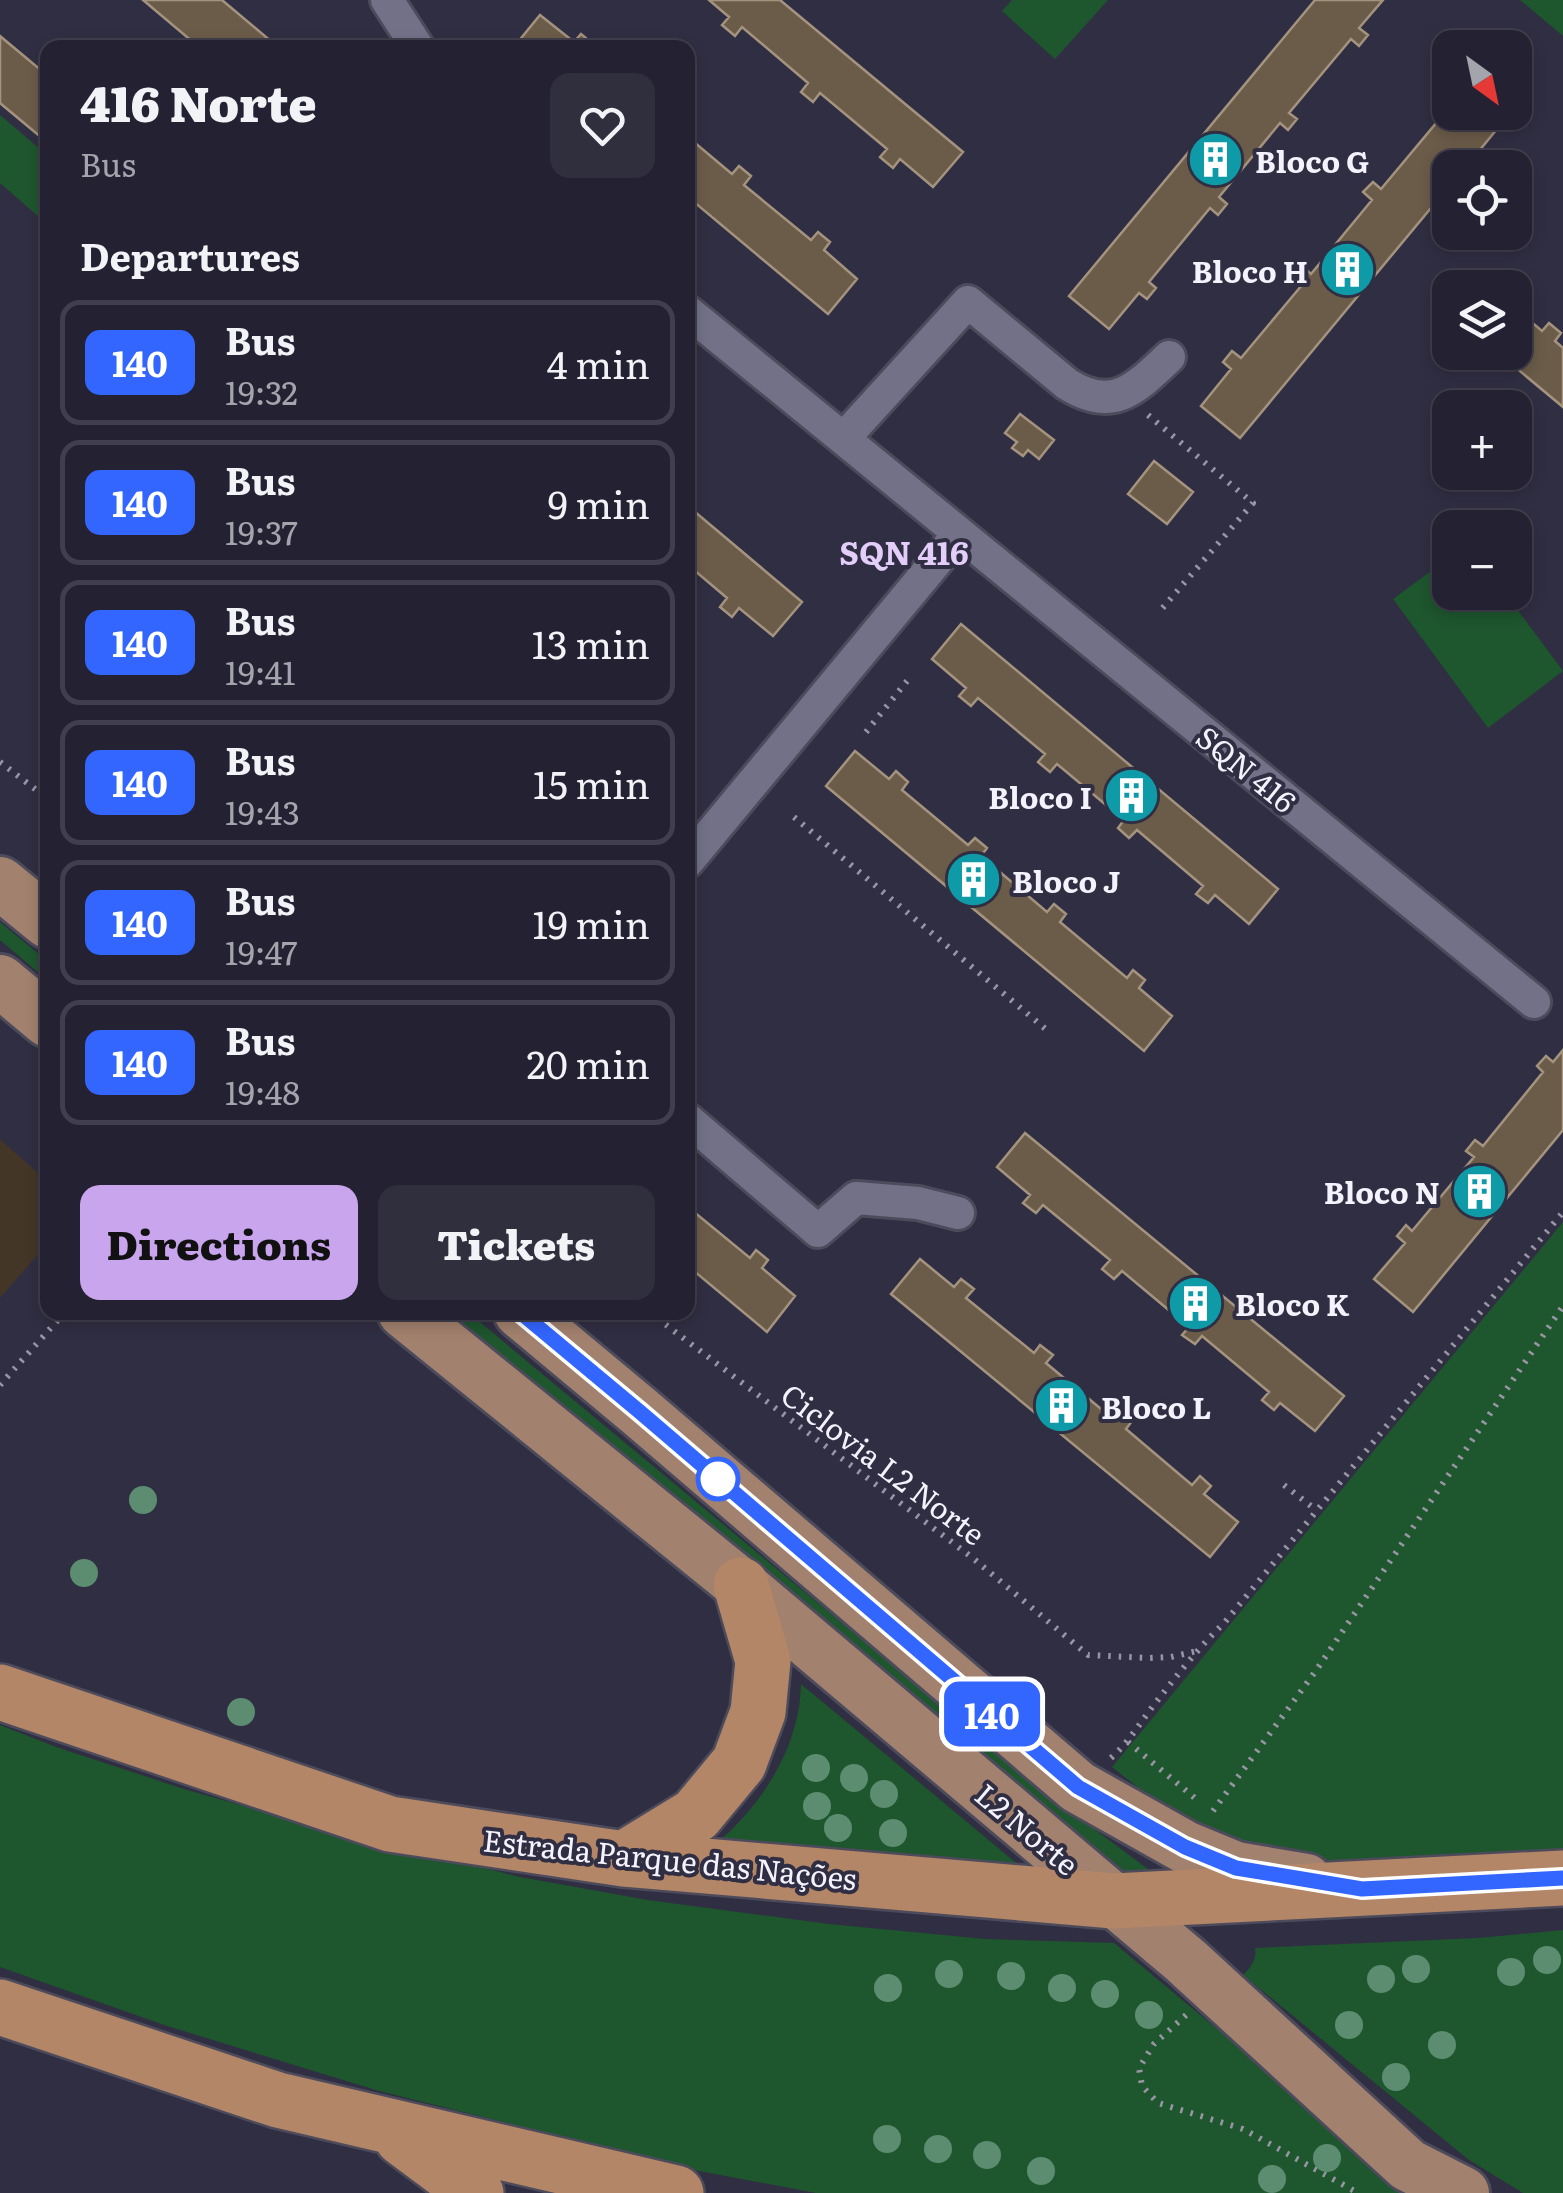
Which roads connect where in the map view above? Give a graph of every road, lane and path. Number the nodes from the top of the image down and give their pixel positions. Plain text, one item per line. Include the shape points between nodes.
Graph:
1 (387, 0) edge
2 (413, 0) edge
3 (414, 40) edge
4 (419, 40) edge
5 (695, 318) edge
6 (1169, 357) dead end
7 (1147, 414) dead end
8 (844, 438) junction
9 (959, 534) junction
10 (1160, 611) dead end
11 (907, 681) dead end
12 (866, 732) dead end
13 (0, 762) edge
14 (40, 793) edge
15 (794, 818) dead end
16 (695, 853) edge
17 (0, 883) edge
18 (40, 916) edge
19 (0, 982) edge
20 (1534, 1002) dead end
21 (40, 1014) edge
22 (1048, 1031) dead end
23 (695, 1126) edge
24 (1563, 1212) edge
25 (958, 1213) dead end
26 (1563, 1306) edge
27 (57, 1320) edge
28 (414, 1320) edge
29 (530, 1320) edge
30 (660, 1320) edge
31 (0, 1385) edge
32 (1284, 1484) dead end
33 (1316, 1510) junction
34 (741, 1586) junction
35 (1198, 1650) junction
36 (0, 1692) edge
37 (1128, 1742) junction
38 (1107, 1762) dead end
39 (624, 1859) junction
40 (1563, 1878) edge
41 (1362, 1889) junction
42 (1114, 1901) junction
43 (0, 2007) edge
44 (384, 2125) junction
45 (476, 2193) edge
46 (676, 2193) edge
47 (1463, 2193) edge

1 - 3 street
2 - 4 street
5 - 8 street, SQN 416
6 - 8 street via 1118,396 1084,395 968,302
7 - 10 path via 1253,502
8 - 9 street, SQN 416
9 - 16 street
9 - 20 street, SQN 416
11 - 12 path
13 - 14 path
15 - 22 path
17 - 18 main road
19 - 21 main road
23 - 25 street via 818,1231 856,1198
24 - 33 path
26 - 37 path via 1212,1812
27 - 31 path
28 - 34 main road, L2 Norte
29 - 41 main road via 1078,1787 1236,1868
30 - 35 path, Ciclovia L2 Norte via 974,1559 1088,1655 1149,1658
32 - 33 path
33 - 35 path
34 - 39 highway via 763,1661 758,1712 740,1763 696,1815
34 - 42 main road, L2 Norte
35 - 37 path
36 - 39 highway, Estrada Parque das Nações via 390,1824
37 - 38 path
39 - 42 highway, Estrada Parque das Nações
40 - 41 highway
41 - 42 highway, Estrada Parque das Nações
42 - 47 main road, L2 Norte via 1408,2165
43 - 44 highway via 278,2100
44 - 45 highway
44 - 46 highway

